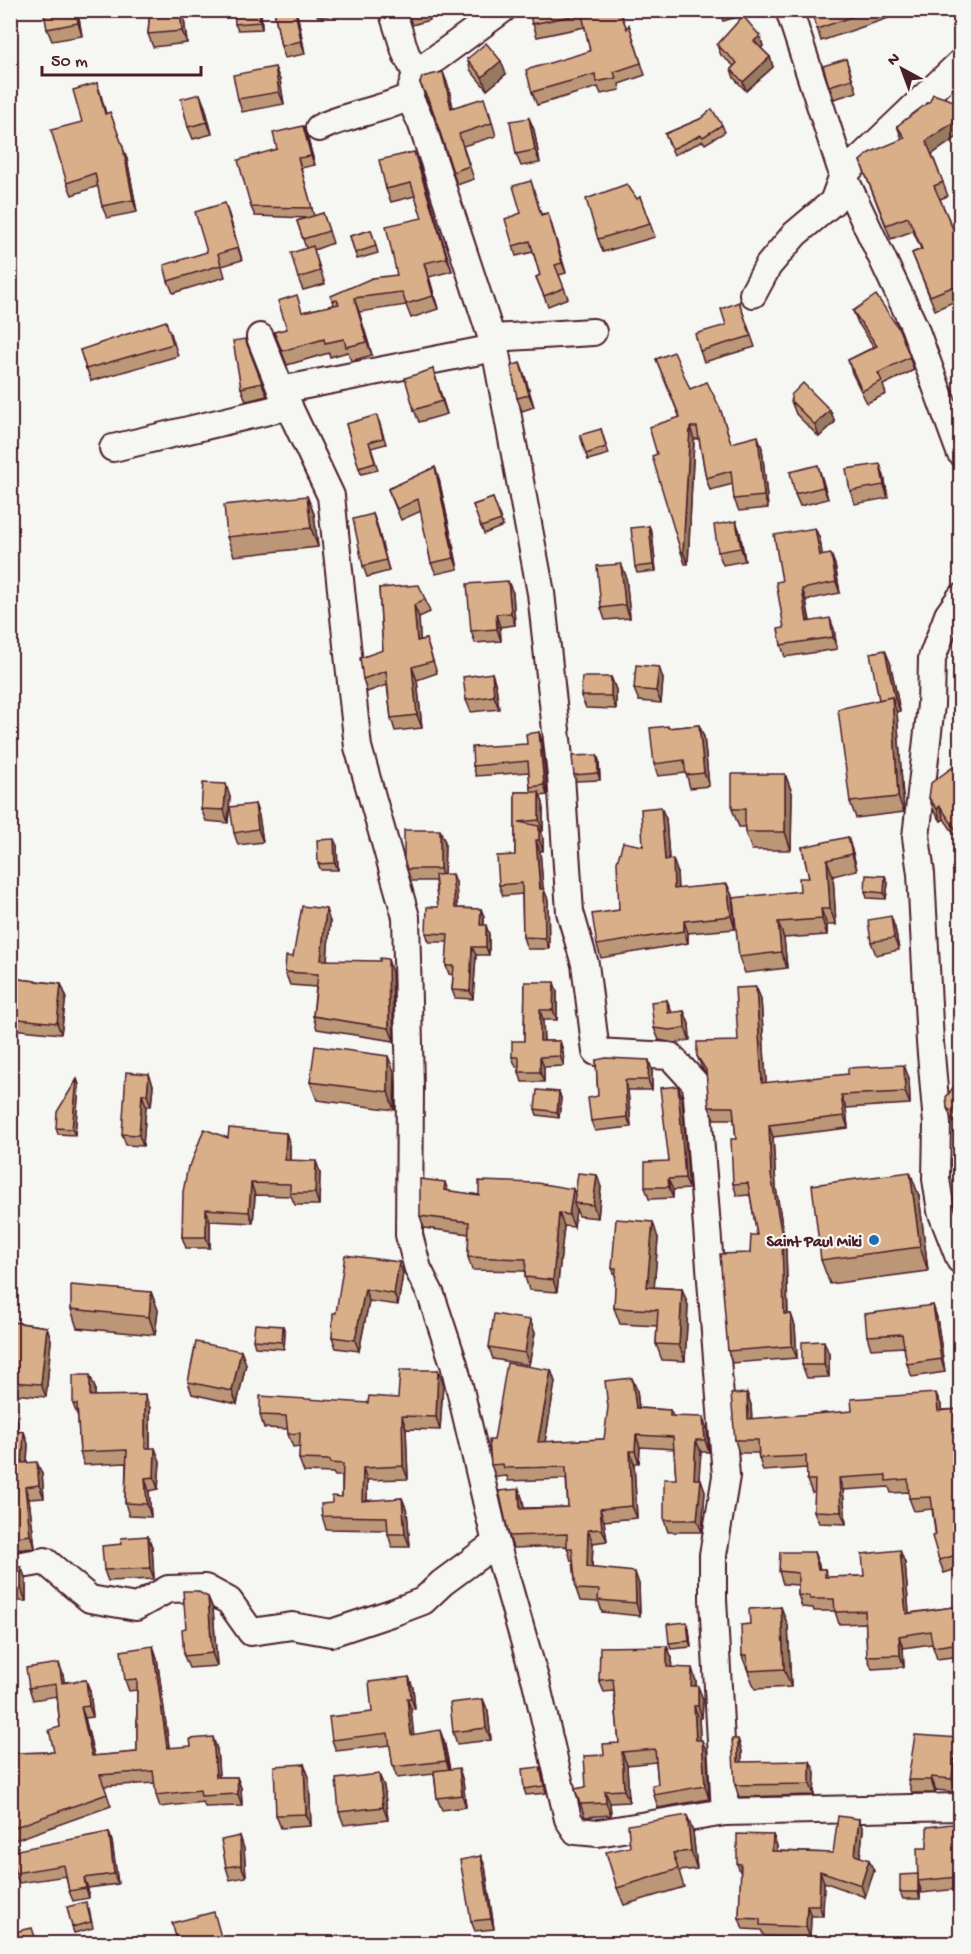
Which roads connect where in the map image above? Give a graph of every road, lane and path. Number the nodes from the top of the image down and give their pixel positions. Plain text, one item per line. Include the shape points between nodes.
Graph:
1 (392, 10) edge
2 (502, 10) edge
3 (789, 10) edge
4 (960, 63) edge
5 (413, 85) junction
6 (319, 128) dead end
7 (843, 175) junction
8 (753, 294) dead end
9 (593, 332) dead end
10 (260, 337) dead end
11 (494, 343) junction
12 (285, 398) junction
13 (113, 448) dead end
14 (960, 452) edge
15 (960, 598) edge
16 (960, 1260) edge
17 (496, 1543) junction
18 (10, 1567) edge
19 (960, 1807) edge
20 (725, 1812) junction

1 - 5 street
2 - 5 street
3 - 7 street
4 - 7 street
5 - 6 street via 388,107
5 - 11 street via 421,122
7 - 8 street via 832,202 795,234 768,266
7 - 14 street via 914,326
9 - 11 street
10 - 12 street
11 - 12 street
11 - 20 street via 541,593 561,776 570,912 585,964 596,1052 670,1056 696,1084 726,1476 713,1556
12 - 13 street
12 - 17 street via 332,496 358,747 406,917 409,1235 454,1364
15 - 16 street via 948,615 932,658 931,705 916,837 937,1124 936,1179 940,1212
17 - 18 street via 423,1601 331,1633 292,1626 251,1632 229,1601 205,1588 168,1589 136,1607 90,1599 45,1561
17 - 20 street via 536,1682 568,1819 576,1831 598,1833
19 - 20 street

